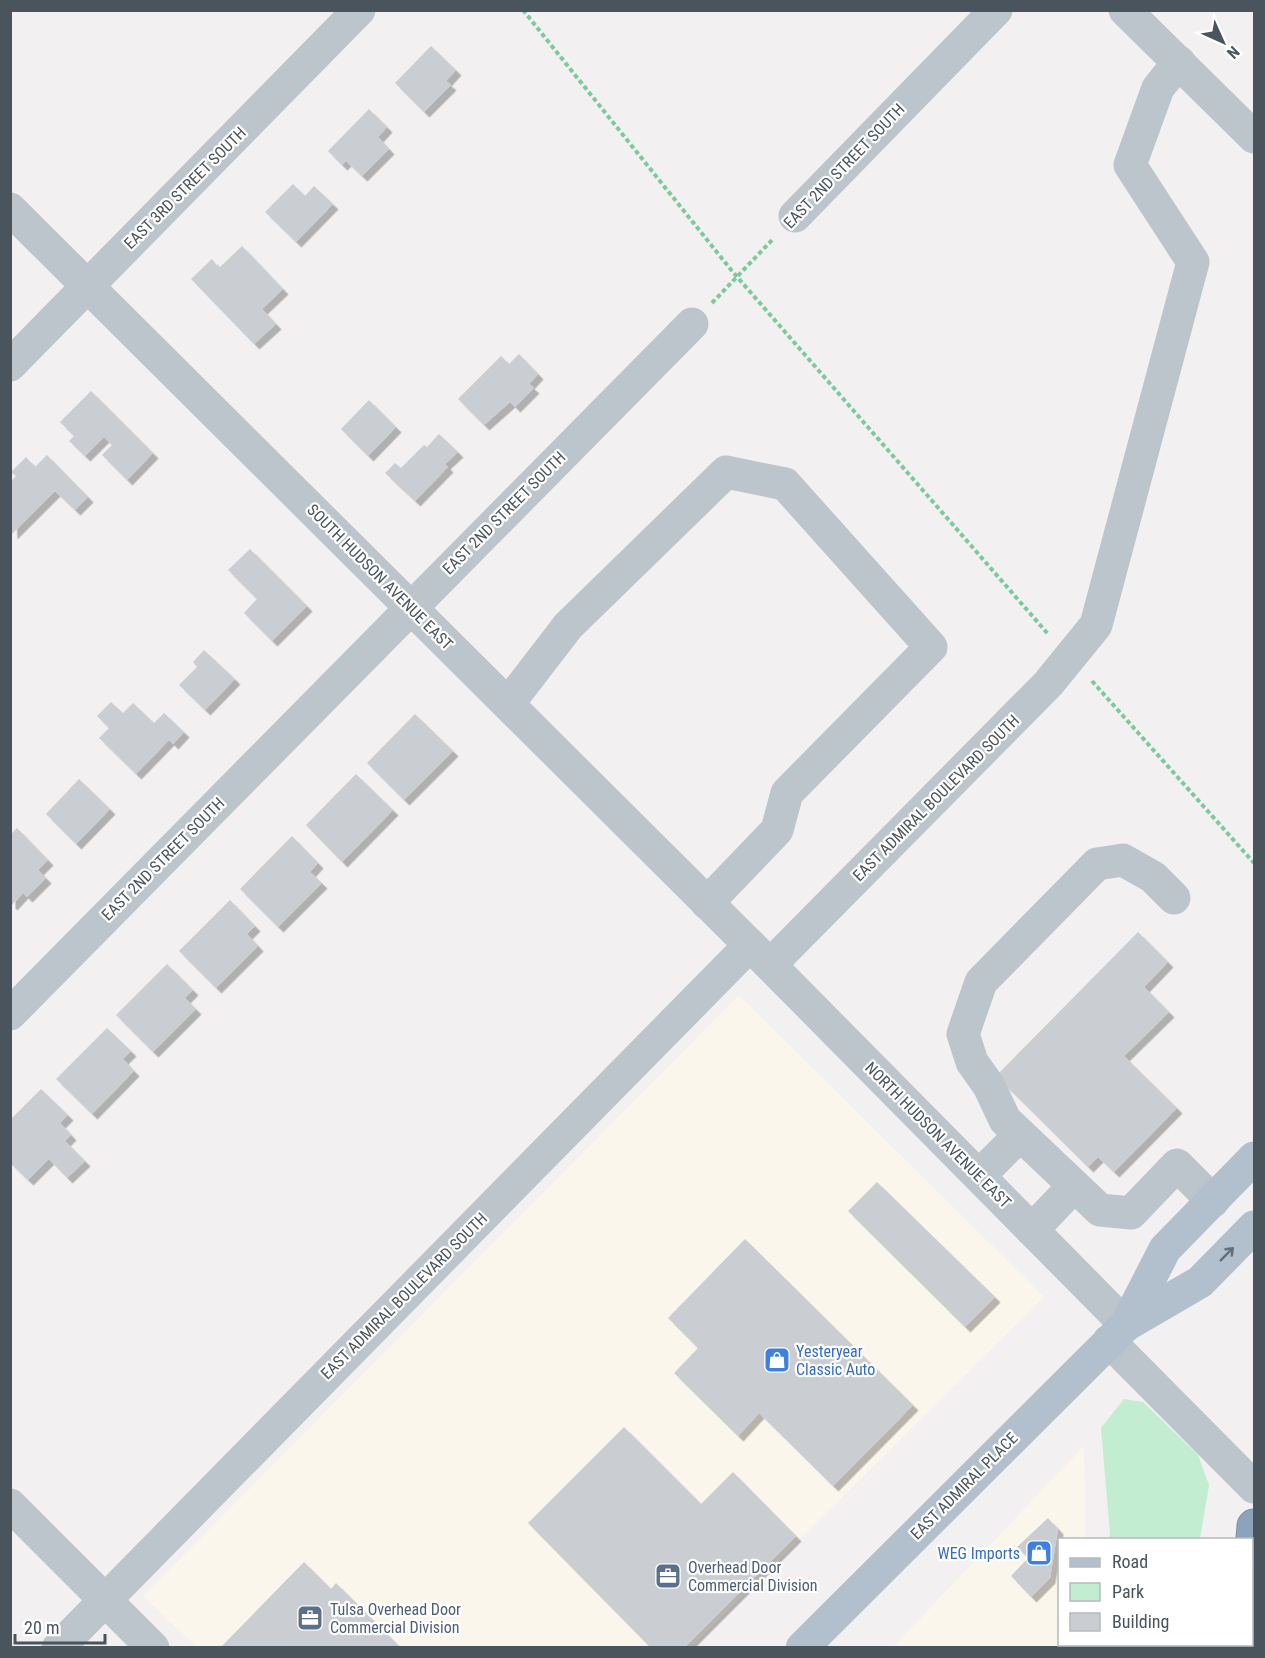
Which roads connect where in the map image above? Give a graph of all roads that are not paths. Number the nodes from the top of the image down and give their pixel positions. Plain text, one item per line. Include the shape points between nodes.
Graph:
1 (359, 10) edge
2 (996, 10) edge
3 (1125, 10) edge
4 (1179, 62) junction
5 (1254, 137) edge
6 (10, 208) edge
7 (795, 216) road end
8 (88, 286) junction
9 (692, 324) road end
10 (10, 365) edge
11 (411, 607) junction
12 (508, 704) junction
13 (1174, 898) dead end
14 (707, 903) junction
15 (760, 955) junction
16 (10, 1014) edge
17 (1020, 1135) junction
18 (1254, 1158) edge
19 (979, 1176) junction
20 (1074, 1186) junction
21 (1213, 1200) junction
22 (1254, 1227) edge
23 (1032, 1230) junction
24 (1117, 1333) junction
25 (1254, 1487) edge
26 (10, 1505) edge
27 (104, 1600) junction
28 (58, 1647) edge
29 (153, 1647) edge
30 (802, 1647) edge

1 - 8 street, EAST 3RD STREET SOUTH
2 - 7 street, EAST 2ND STREET SOUTH
3 - 4 street
4 - 5 street
4 - 15 street, EAST ADMIRAL BOULEVARD SOUTH via 1158,88 1130,165 1193,262 1096,625 1048,684
6 - 8 street, SOUTH HUDSON AVENUE EAST
8 - 10 street, EAST 3RD STREET SOUTH
8 - 11 street, SOUTH HUDSON AVENUE EAST
9 - 11 street, EAST 2ND STREET SOUTH
11 - 12 street, SOUTH HUDSON AVENUE EAST
11 - 16 street, EAST 2ND STREET SOUTH
12 - 14 street, SOUTH HUDSON AVENUE EAST
12 - 14 street via 568,626 726,472 785,484 931,647 787,794 777,830
13 - 17 street via 1153,877 1123,860 1097,864 981,982 963,1034 972,1062 1005,1120
14 - 15 street, SOUTH HUDSON AVENUE EAST
15 - 19 street, NORTH HUDSON AVENUE EAST
15 - 27 street, EAST ADMIRAL BOULEVARD SOUTH
17 - 19 street
17 - 20 street
18 - 21 main road
19 - 23 street, NORTH HUDSON AVENUE EAST
20 - 21 street via 1100,1210 1131,1213 1177,1165
20 - 23 street
21 - 24 main road via 1165,1249
24 -> 22 main road via 1200,1282
23 - 24 street, NORTH HUDSON AVENUE EAST
24 - 25 street, NORTH HUDSON AVENUE EAST
24 - 30 main road, EAST ADMIRAL PLACE
26 - 27 street
27 - 28 street, EAST ADMIRAL BOULEVARD SOUTH
27 - 29 street

